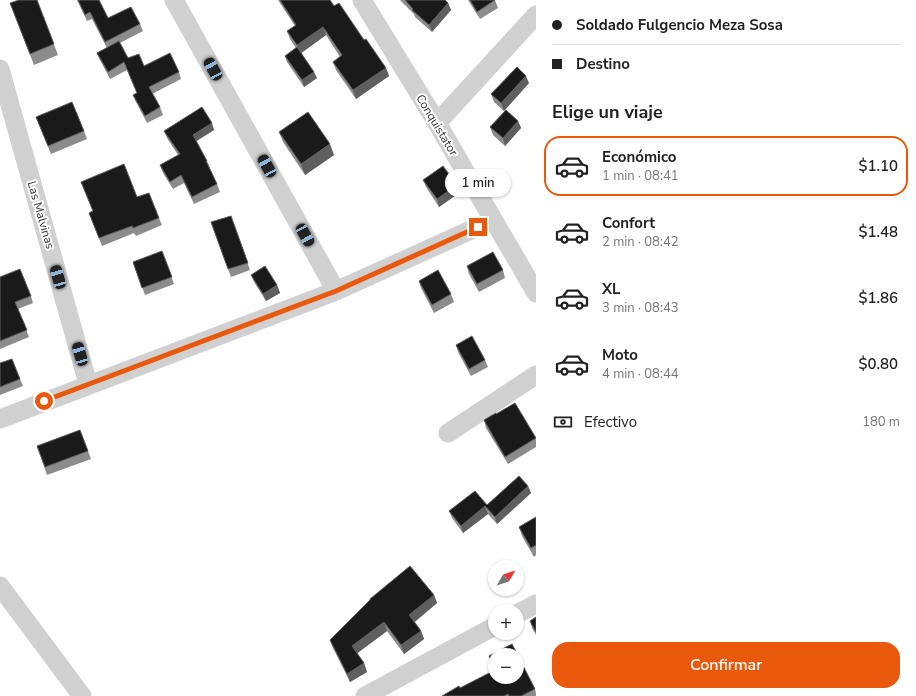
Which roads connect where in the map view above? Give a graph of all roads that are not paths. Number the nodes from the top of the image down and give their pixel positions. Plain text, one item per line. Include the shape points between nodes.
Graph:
1 (174, 0) edge
2 (362, 0) edge
3 (536, 15) edge
4 (0, 69) edge
5 (436, 123) junction
6 (493, 220) junction
7 (336, 291) junction
8 (536, 293) edge
9 (536, 375) edge
10 (88, 384) junction
11 (0, 418) edge
12 (448, 433) dead end
13 (0, 586) edge
14 (536, 604) edge
15 (524, 610) edge
16 (488, 630) edge
17 (82, 696) edge
18 (365, 696) edge

1 - 7 street
2 - 5 street, Conquistator
3 - 5 street
4 - 10 street, Las Malvinas
5 - 6 street, Conquistator
6 - 7 street
6 - 8 street, Conquistator
7 - 10 street
9 - 12 street
10 - 11 street
13 - 17 street
14 - 15 street
16 - 18 street

